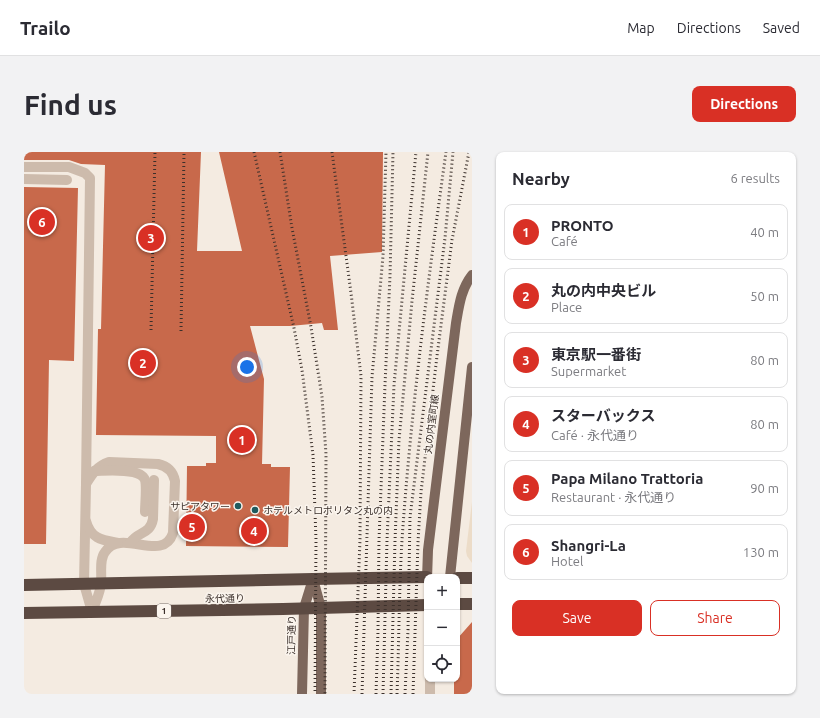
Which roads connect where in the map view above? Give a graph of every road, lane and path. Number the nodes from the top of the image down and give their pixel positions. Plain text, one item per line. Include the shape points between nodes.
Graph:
1 (24, 167) edge
2 (69, 167) junction
3 (24, 179) edge
4 (472, 275) edge
5 (472, 367) edge
6 (94, 471) junction
7 (154, 480) dead end
8 (86, 484) junction
9 (145, 512) dead end
10 (85, 519) junction
11 (125, 543) junction
12 (427, 574) edge
13 (450, 574) edge
14 (424, 578) edge
15 (460, 578) edge
16 (472, 578) edge
17 (313, 579) junction
18 (84, 584) junction
19 (101, 584) junction
20 (24, 585) edge
21 (460, 604) edge
22 (472, 604) edge
23 (424, 605) edge
24 (304, 608) junction
25 (321, 608) junction
26 (92, 612) junction
27 (24, 613) edge
28 (430, 682) edge
29 (302, 694) edge
30 (321, 694) edge
31 (430, 694) edge

1 - 2 street
2 - 3 street via 67,182
2 - 8 street via 90,178
4 - 12 main road, 丸の内室町線 via 460,299 456,323
5 - 13 main road
6 - 8 street
6 - 9 street via 130,471 142,476 145,484
6 - 11 street via 109,462 158,464 172,473 172,536 167,543 159,547
7 - 11 street via 152,526
8 - 10 street
10 - 11 street via 95,536 102,540
10 - 18 street
11 - 19 street via 110,546 105,550 101,560
14 - 17 highway, 永代通り
15 - 16 highway
17 - 19 highway, 永代通り
17 - 24 main road, 江戸通り
17 - 25 main road
18 - 19 highway, 永代通り
18 - 20 highway, 永代通り
18 - 26 street
19 - 26 street
21 - 22 highway
23 - 25 highway, 永代通り / 1
24 - 25 highway, 永代通り / 1
24 - 26 highway, 永代通り / 1
24 - 29 main road, 江戸通り
25 - 30 main road
26 - 27 highway, 永代通り / 1
28 - 31 street

